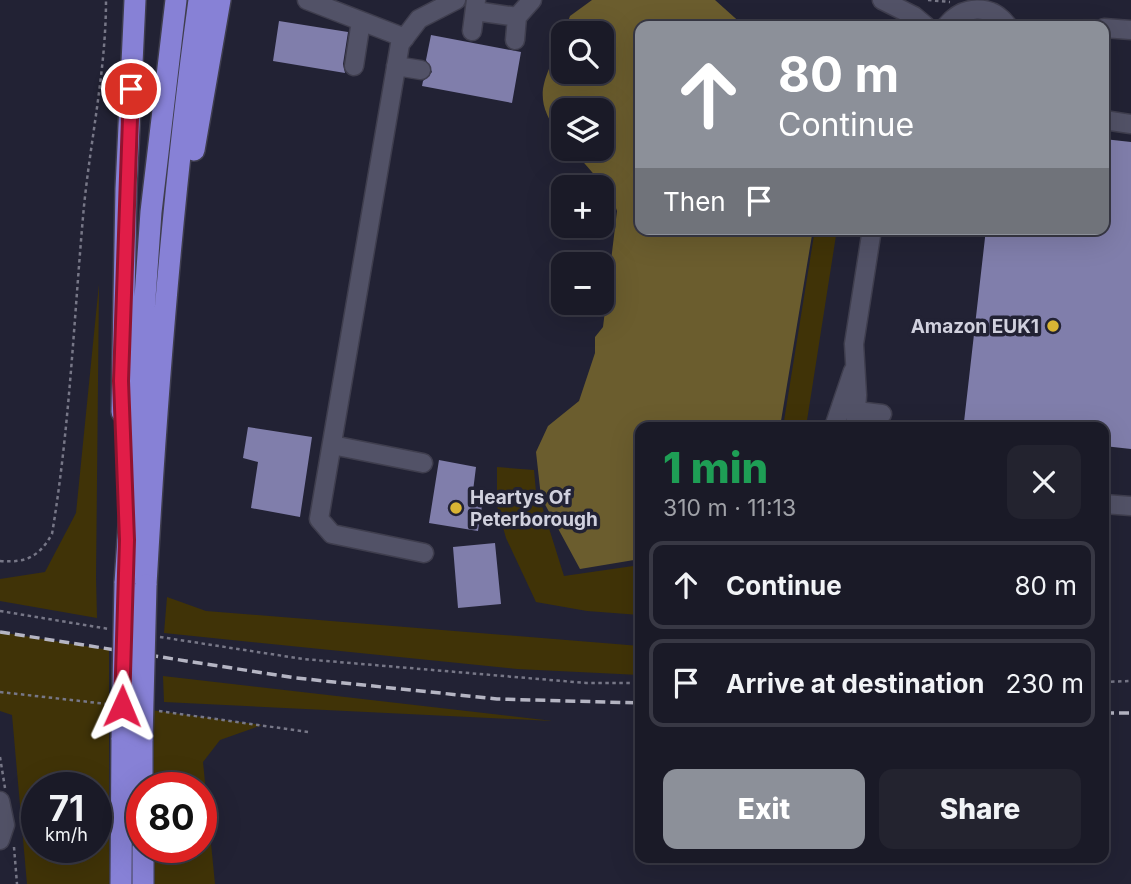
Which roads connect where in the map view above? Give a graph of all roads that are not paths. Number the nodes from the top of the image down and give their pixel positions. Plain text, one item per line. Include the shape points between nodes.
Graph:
1 (135, 0) edge
2 (176, 0) edge
3 (199, 0) edge
4 (220, 0) edge
5 (307, 0) edge
6 (456, 0) edge
7 (532, 0) edge
8 (882, 0) edge
9 (475, 6) edge
10 (991, 6) edge
11 (958, 11) edge
12 (517, 17) junction
13 (361, 21) junction
14 (920, 21) edge
15 (1004, 21) edge
16 (1109, 28) edge
17 (1131, 30) edge
18 (472, 31) dead end
19 (405, 38) junction
20 (515, 40) dead end
21 (354, 66) dead end
22 (396, 66) junction
23 (421, 70) dead end
24 (1109, 121) edge
25 (1131, 124) edge
26 (871, 235) edge
27 (854, 370) junction
28 (156, 399) junction
29 (882, 414) dead end
30 (855, 419) edge
31 (836, 422) edge
32 (332, 445) junction
33 (423, 463) dead end
34 (1109, 504) edge
35 (1131, 506) edge
36 (127, 540) junction
37 (424, 553) dead end
38 (132, 738) junction
39 (139, 772) edge
40 (3, 810) edge
41 (0, 840) edge
42 (143, 863) edge
43 (121, 884) edge
44 (143, 884) edge

1 - 36 highway via 121,381
2 - 36 highway via 150,212
3 - 28 highway
4 - 28 highway
5 - 13 street
6 - 19 street via 419,19
7 - 12 street
8 - 14 street
9 - 12 street
9 - 18 street
10 - 11 street
10 - 15 street
11 - 14 street
12 - 20 street
13 - 19 street
13 - 21 street
16 - 17 street
19 - 22 street
22 - 23 street
22 - 32 street
24 - 25 street
26 - 27 street
27 - 30 street
27 - 31 street
28 - 38 highway, bridge
29 - 30 street
32 - 33 street
32 - 37 street via 319,519 332,534
34 - 35 street
36 - 38 highway, bridge
38 - 39 highway
38 - 43 highway
40 - 41 street
42 - 44 highway

